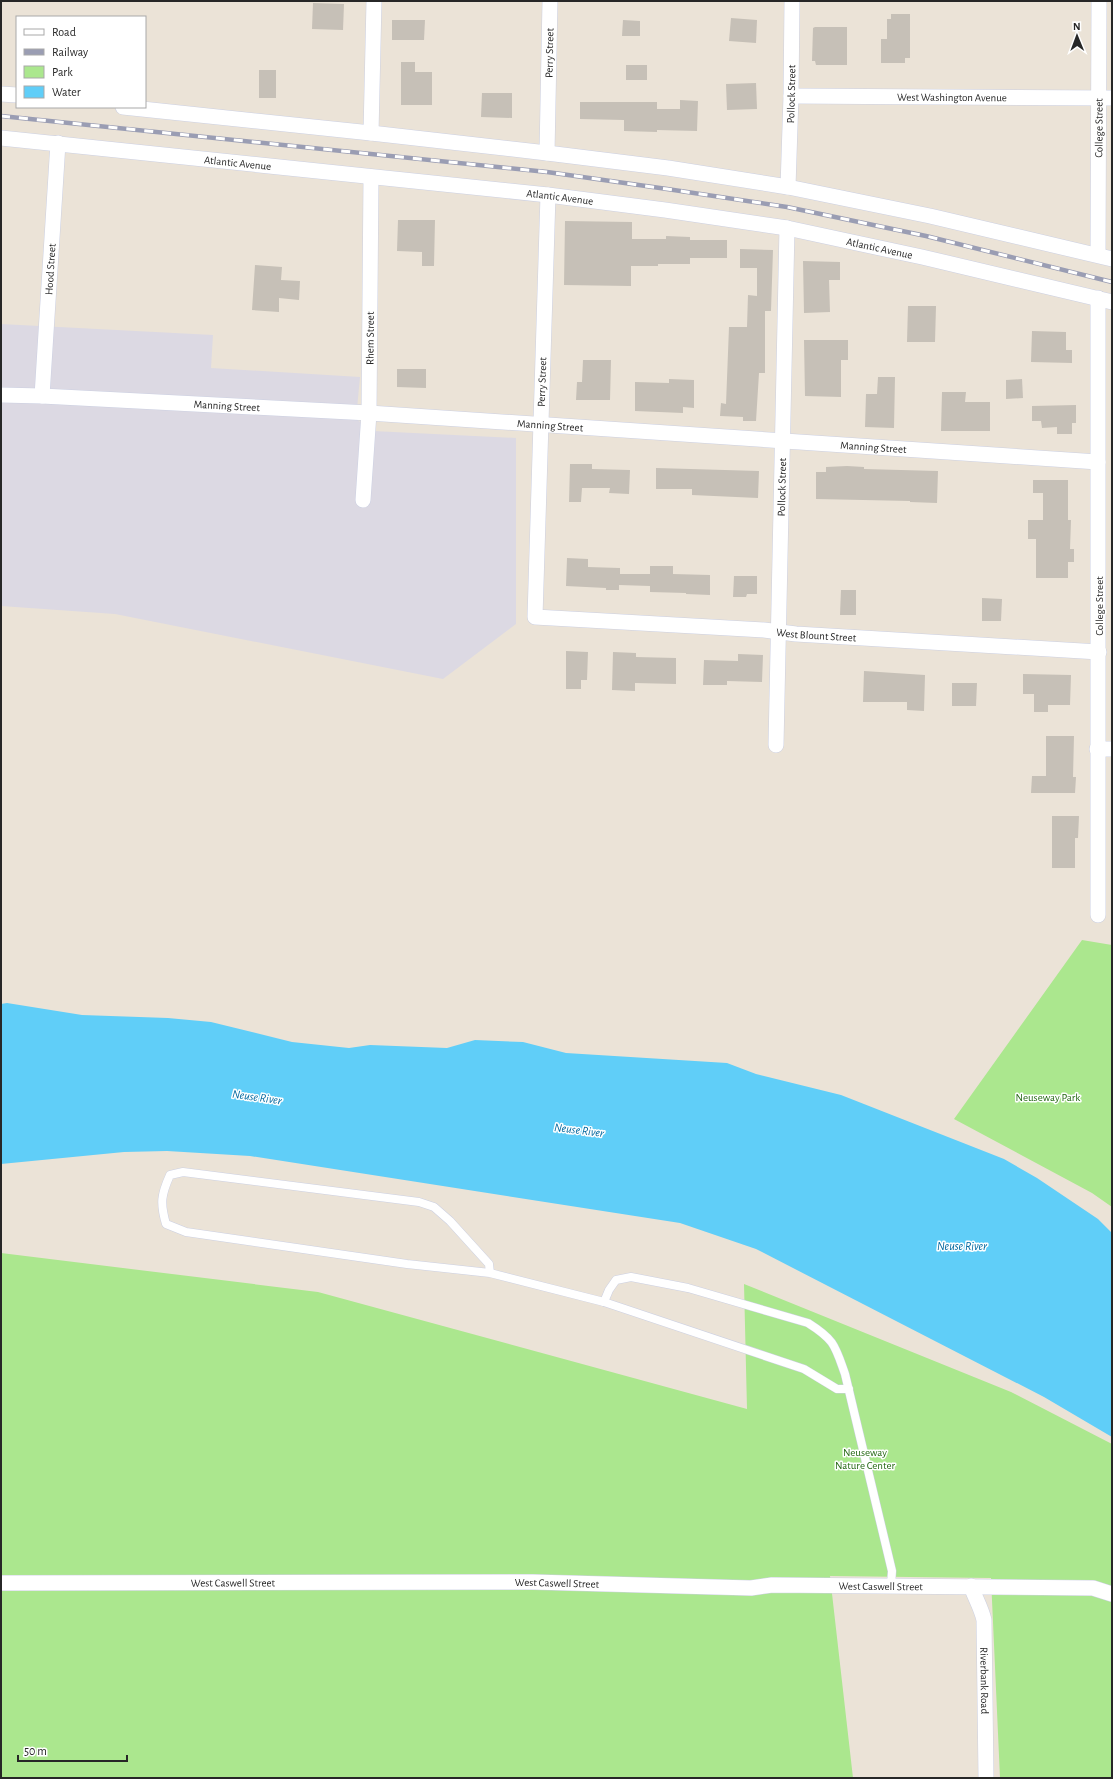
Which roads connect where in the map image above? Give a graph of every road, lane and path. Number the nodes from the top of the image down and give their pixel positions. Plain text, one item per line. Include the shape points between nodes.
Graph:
1 (374, 1) edge
2 (550, 1) edge
3 (792, 1) edge
4 (1099, 1) edge
5 (1, 94) edge
6 (16, 95) edge
7 (791, 96) junction
8 (1106, 98) edge
9 (133, 108) edge
10 (371, 133) junction
11 (1, 138) edge
12 (58, 144) junction
13 (547, 153) junction
14 (371, 177) junction
15 (788, 186) junction
16 (548, 195) junction
17 (787, 228) junction
18 (1105, 257) edge
19 (1105, 300) edge
20 (1, 395) edge
21 (42, 396) junction
22 (369, 413) junction
23 (540, 426) junction
24 (782, 440) junction
25 (1098, 462) junction
26 (363, 500) dead end
27 (535, 617) joint
28 (779, 632) junction
29 (1099, 652) junction
30 (776, 745) dead end
31 (1097, 749) junction
32 (1112, 749) edge
33 (1098, 915) dead end
34 (490, 1273) junction
35 (604, 1302) junction
36 (849, 1389) junction
37 (1, 1583) edge
38 (891, 1586) junction
39 (971, 1586) junction
40 (1112, 1594) edge
41 (986, 1778) edge

1 - 10 street
2 - 13 street, Perry Street
3 - 7 street, Pollock Street
4 - 8 street, College Street
5 - 6 street
7 - 8 street, West Washington Avenue
7 - 15 street, Pollock Street
8 - 18 street, College Street
9 - 10 street
10 - 13 street
11 - 12 street, Atlantic Avenue
12 - 14 street, Atlantic Avenue
12 - 21 street, Hood Street
13 - 15 street
14 - 16 street, Atlantic Avenue
14 - 22 street, Rhem Street
15 - 18 street
16 - 17 street, Atlantic Avenue
16 - 23 street, Perry Street
17 - 19 street, Atlantic Avenue
17 - 24 street, Pollock Street
19 - 25 street, College Street
20 - 21 street, Manning Street
21 - 22 street, Manning Street
22 - 23 street, Manning Street
22 - 26 street, Rhem Street
23 - 24 street, Manning Street
23 - 27 street, Perry Street
24 - 25 street, Manning Street
24 - 28 street, Pollock Street
25 - 29 street, College Street
27 - 28 street, West Blount Street
28 - 29 street, West Blount Street
28 - 30 street, Pollock Street
29 - 31 street, College Street
31 - 32 street
31 - 33 street, College Street
34 - 34 lane via 407,1264 186,1232 166,1224 161,1206 163,1192 170,1175 183,1172 419,1202 434,1207 450,1221 489,1264
34 - 35 lane
35 - 36 lane via 804,1369 838,1389
35 - 36 lane via 616,1280 630,1277 688,1288 808,1323 824,1333 836,1346
36 - 38 lane via 892,1571
37 - 38 street, West Caswell Street via 533,1582 751,1588 772,1585
38 - 39 street, West Caswell Street
39 - 40 street, West Caswell Street via 1093,1588
39 - 41 street, Riverbank Road via 984,1620

